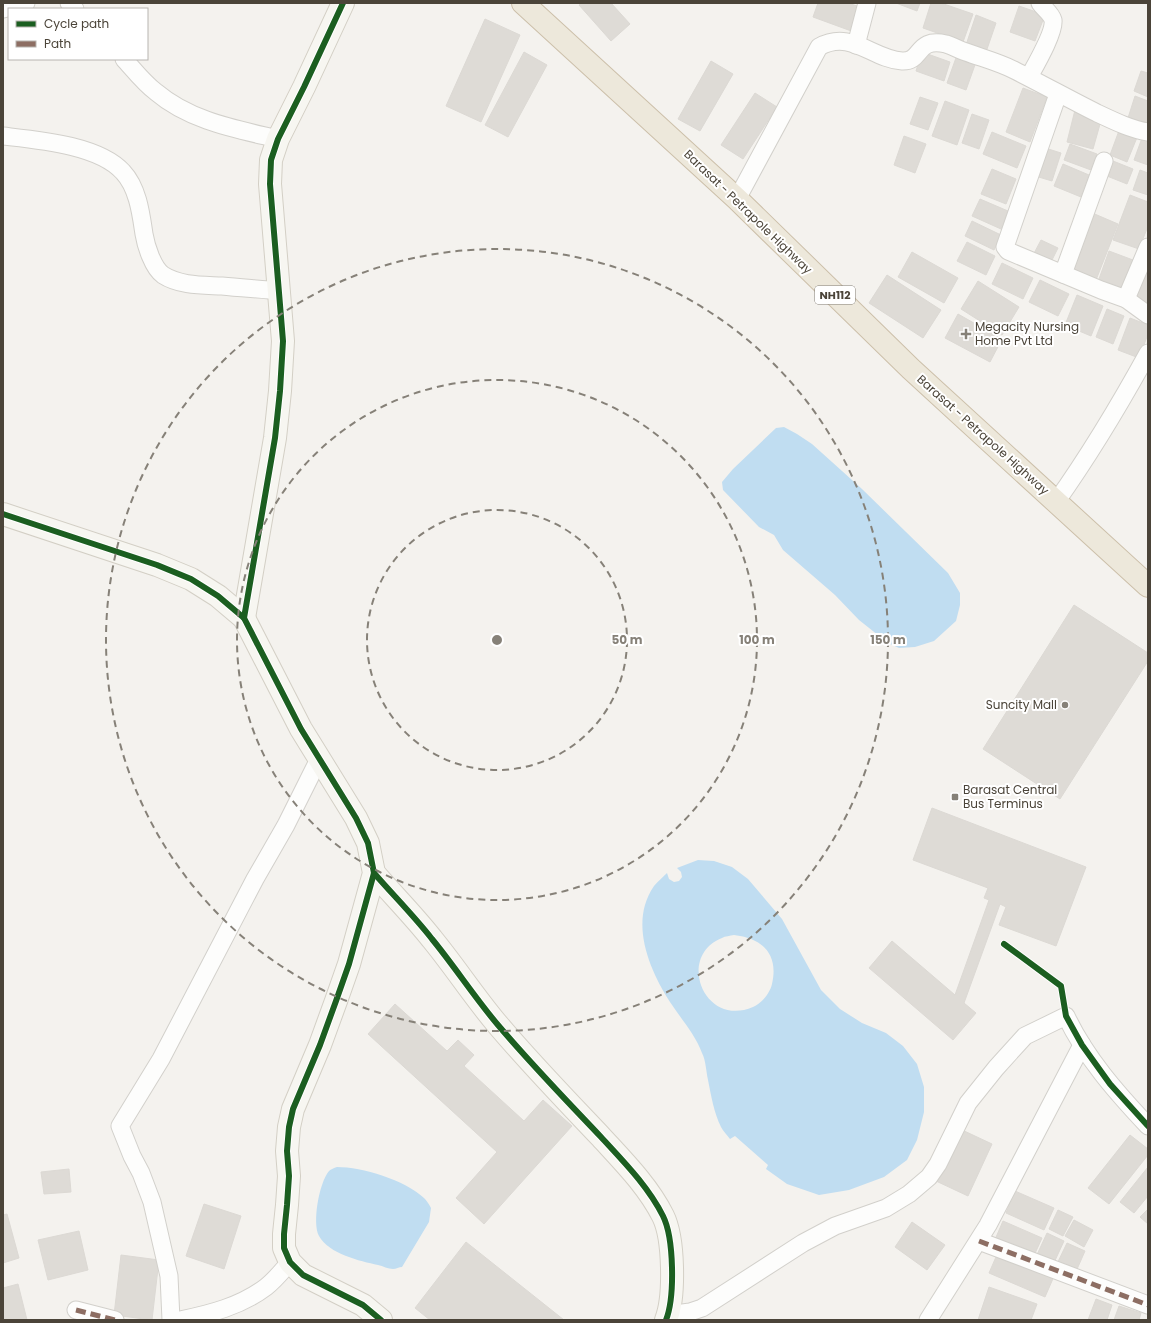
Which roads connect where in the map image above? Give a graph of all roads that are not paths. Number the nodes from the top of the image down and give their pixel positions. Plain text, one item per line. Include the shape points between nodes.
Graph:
1 (26, 3) edge
2 (344, 3) edge
3 (523, 3) edge
4 (867, 3) edge
5 (1040, 3) edge
6 (3, 9) edge
7 (856, 45) junction
8 (125, 60) edge
9 (1029, 77) junction
10 (1058, 94) junction
11 (1148, 132) edge
12 (3, 136) edge
13 (278, 139) junction
14 (1104, 161) dead end
15 (737, 199) junction
16 (1148, 247) edge
17 (1063, 274) junction
18 (280, 291) junction
19 (1126, 299) junction
20 (1148, 315) edge
21 (1148, 353) edge
22 (1056, 502) junction
23 (3, 514) edge
24 (1148, 586) edge
25 (244, 618) junction
26 (319, 759) junction
27 (374, 873) junction
28 (1082, 1045) junction
29 (1148, 1126) edge
30 (979, 1241) junction
31 (290, 1262) junction
32 (1148, 1306) edge
33 (76, 1310) dead end
34 (667, 1317) edge
35 (115, 1320) edge
36 (171, 1320) edge
37 (180, 1320) edge
38 (381, 1320) edge
39 (928, 1320) edge

1 - 6 street
2 - 13 street
3 - 15 highway, Barasat - Petrapole Highway / NH112
4 - 7 street
5 - 9 street via 1050,13 1053,26
7 - 9 street via 903,61 912,59 924,45 932,42 947,44
7 - 15 street via 839,40 819,47
8 - 13 street via 156,92 175,105 221,126
9 - 10 street
10 - 11 street via 1126,126
10 - 17 street via 1005,247 1008,251
12 - 18 street via 74,147 110,160 124,172 135,192 151,258 162,274 175,281
13 - 18 street via 271,160 270,184
14 - 17 street
15 - 22 highway, Barasat - Petrapole Highway / NH112 via 911,369
16 - 19 street
17 - 19 street
18 - 25 street via 283,341 275,438
19 - 20 street
21 - 22 street via 1081,468
22 - 24 highway, Barasat - Petrapole Highway / NH112
23 - 25 street via 157,565 191,580 218,596
25 - 26 street via 300,729
26 - 27 street via 359,824 368,843
26 - 36 street via 161,1058 120,1126 152,1202 169,1276
27 - 31 street via 336,1001 293,1108 287,1151 289,1176 284,1234 284,1248
27 - 34 street via 431,937 498,1025 629,1168 651,1196 663,1216 669,1240 672,1291
28 - 29 street via 1110,1084
28 - 30 street
28 - 34 street via 1066,1016 1025,1036 968,1103 938,1164 909,1194 886,1208 835,1226 808,1240 702,1308
30 - 32 street
30 - 39 street
31 - 37 street via 268,1286 251,1298 212,1313
31 - 38 street via 303,1275 362,1305
33 - 35 street

